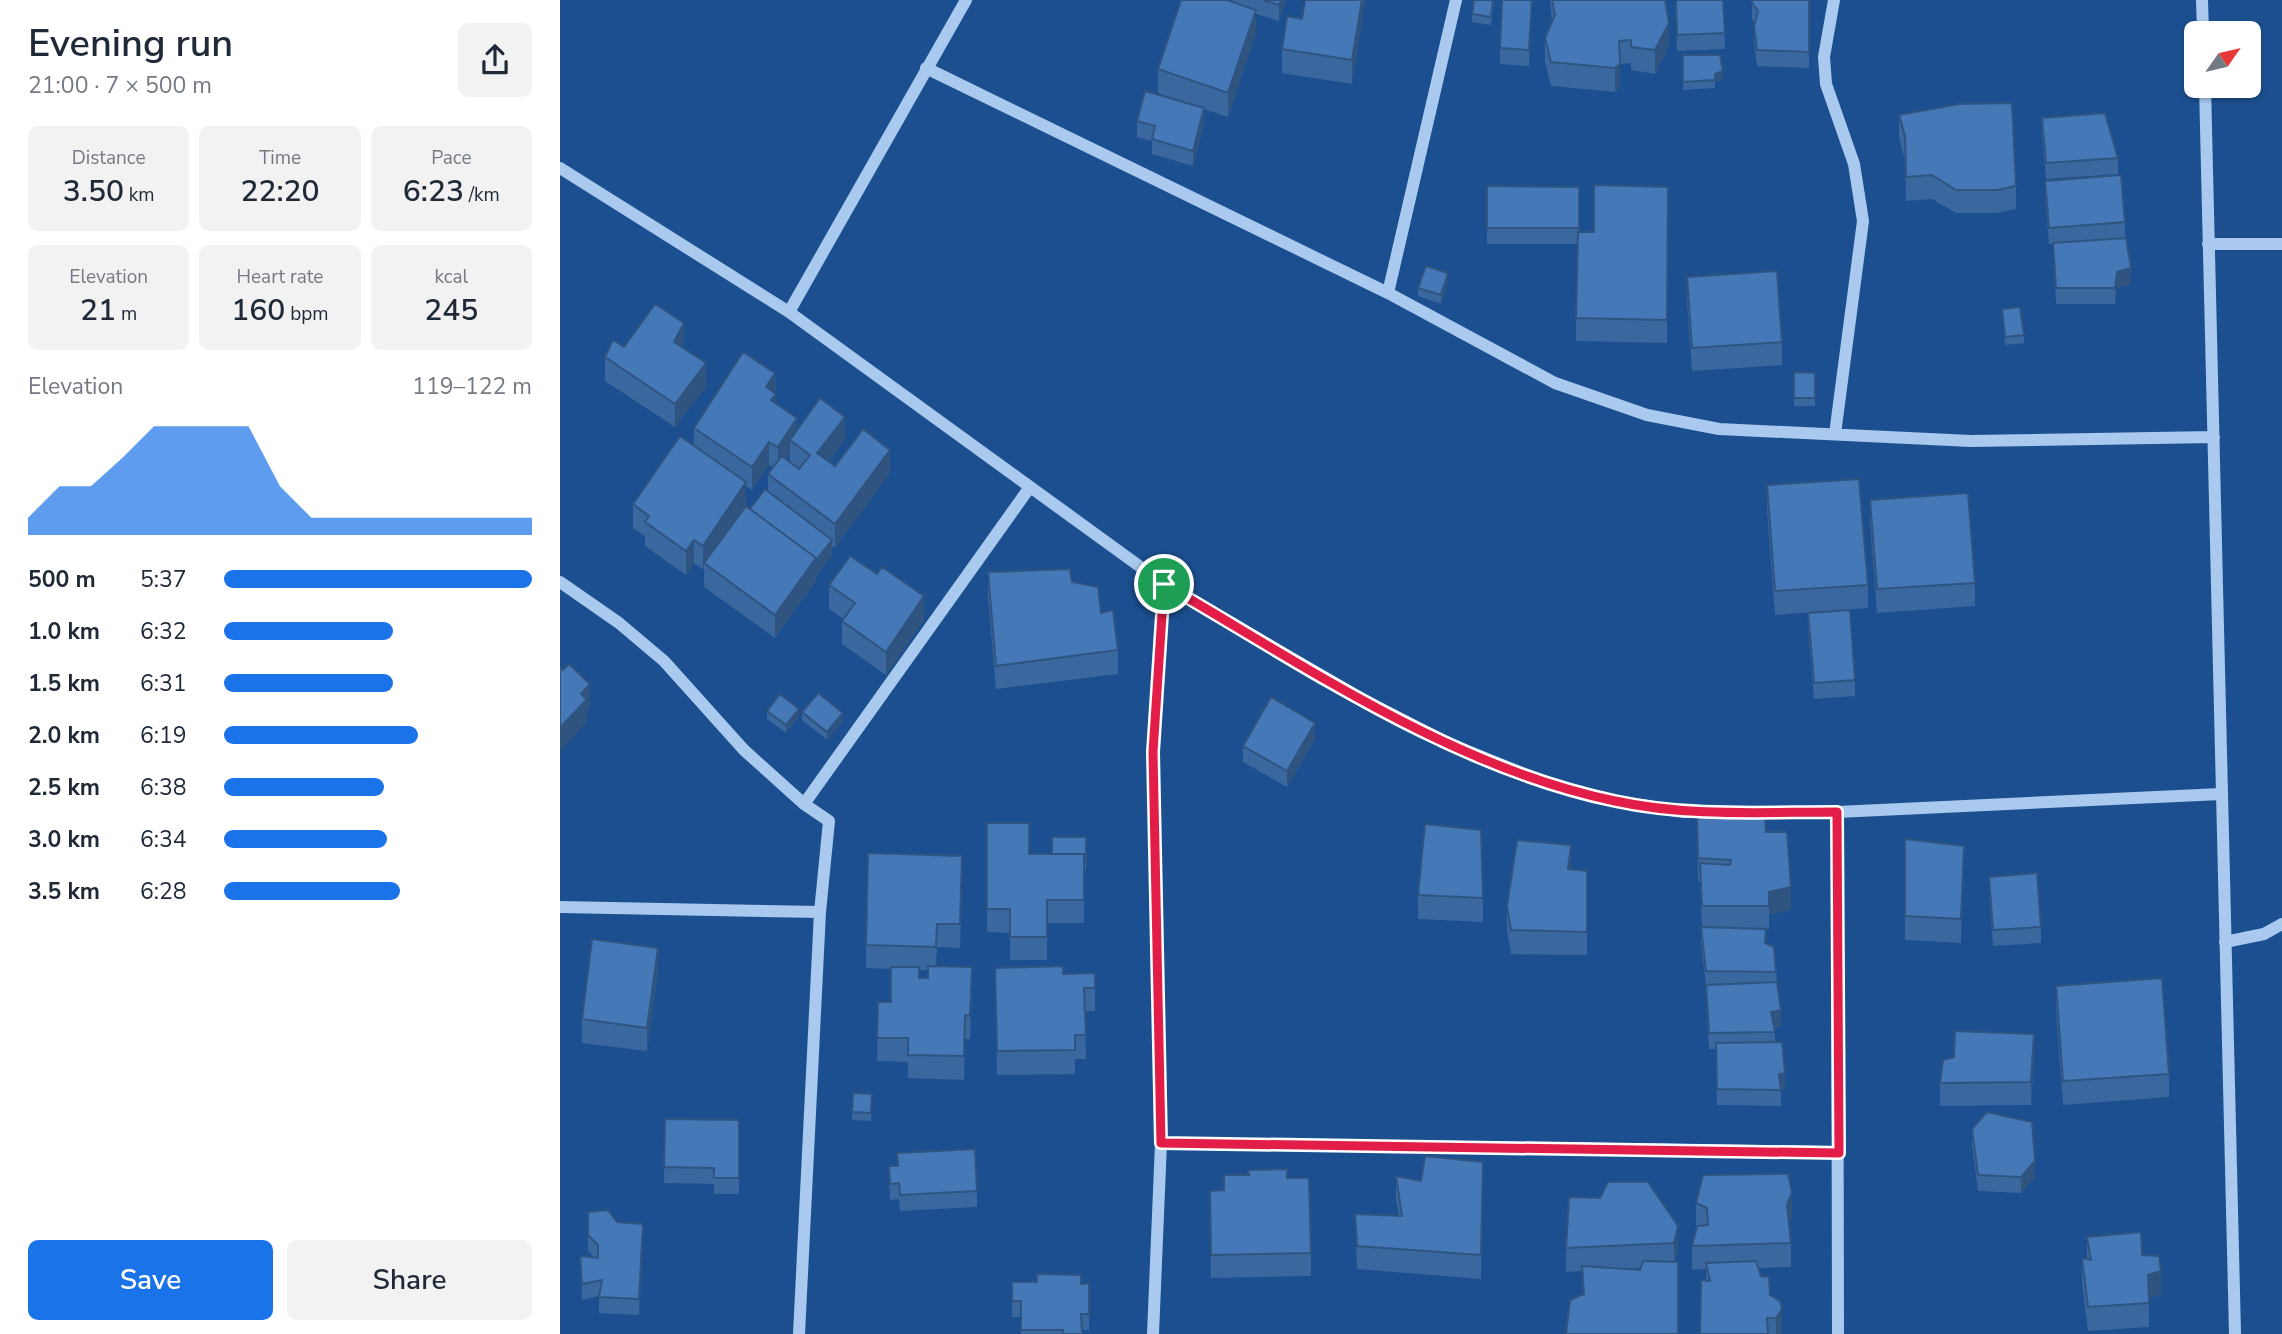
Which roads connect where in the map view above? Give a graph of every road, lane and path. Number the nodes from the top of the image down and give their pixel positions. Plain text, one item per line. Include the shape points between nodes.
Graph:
1 (966, 0) edge
2 (1456, 0) edge
3 (1834, 0) edge
4 (2202, 0) edge
5 (2203, 21) edge
6 (926, 68) junction
7 (2205, 98) edge
8 (560, 168) edge
9 (2208, 244) junction
10 (2282, 244) edge
11 (1388, 293) junction
12 (789, 312) junction
13 (1835, 434) junction
14 (2214, 436) junction
15 (1030, 487) junction
16 (560, 582) edge
17 (1164, 584) junction
18 (2221, 794) junction
19 (804, 804) junction
20 (1837, 812) junction
21 (560, 907) edge
22 (820, 912) junction
23 (2282, 924) edge
24 (2225, 942) junction
25 (1161, 1143) junction
26 (1839, 1153) junction
27 (799, 1334) edge
28 (1153, 1334) edge
29 (1838, 1334) edge
30 (2235, 1334) edge

1 - 6 street
2 - 11 street
3 - 13 street via 1824,57 1826,84 1854,164 1863,221
4 - 5 street
6 - 11 street
6 - 12 street
7 - 9 street
8 - 12 street
9 - 10 street
9 - 14 street
11 - 13 street via 1555,383 1647,415 1719,429
12 - 15 street
13 - 14 street via 1971,441
14 - 18 street
15 - 17 street
15 - 19 street
16 - 19 street via 664,661 744,750
17 - 20 street via 1373,705 1450,744 1549,784 1684,812
17 - 25 street via 1153,752
18 - 20 street
18 - 24 street
19 - 22 street via 829,821
20 - 26 street
21 - 22 street
22 - 27 street
23 - 24 street via 2264,934
24 - 30 street
25 - 26 street
25 - 28 street
26 - 29 street

